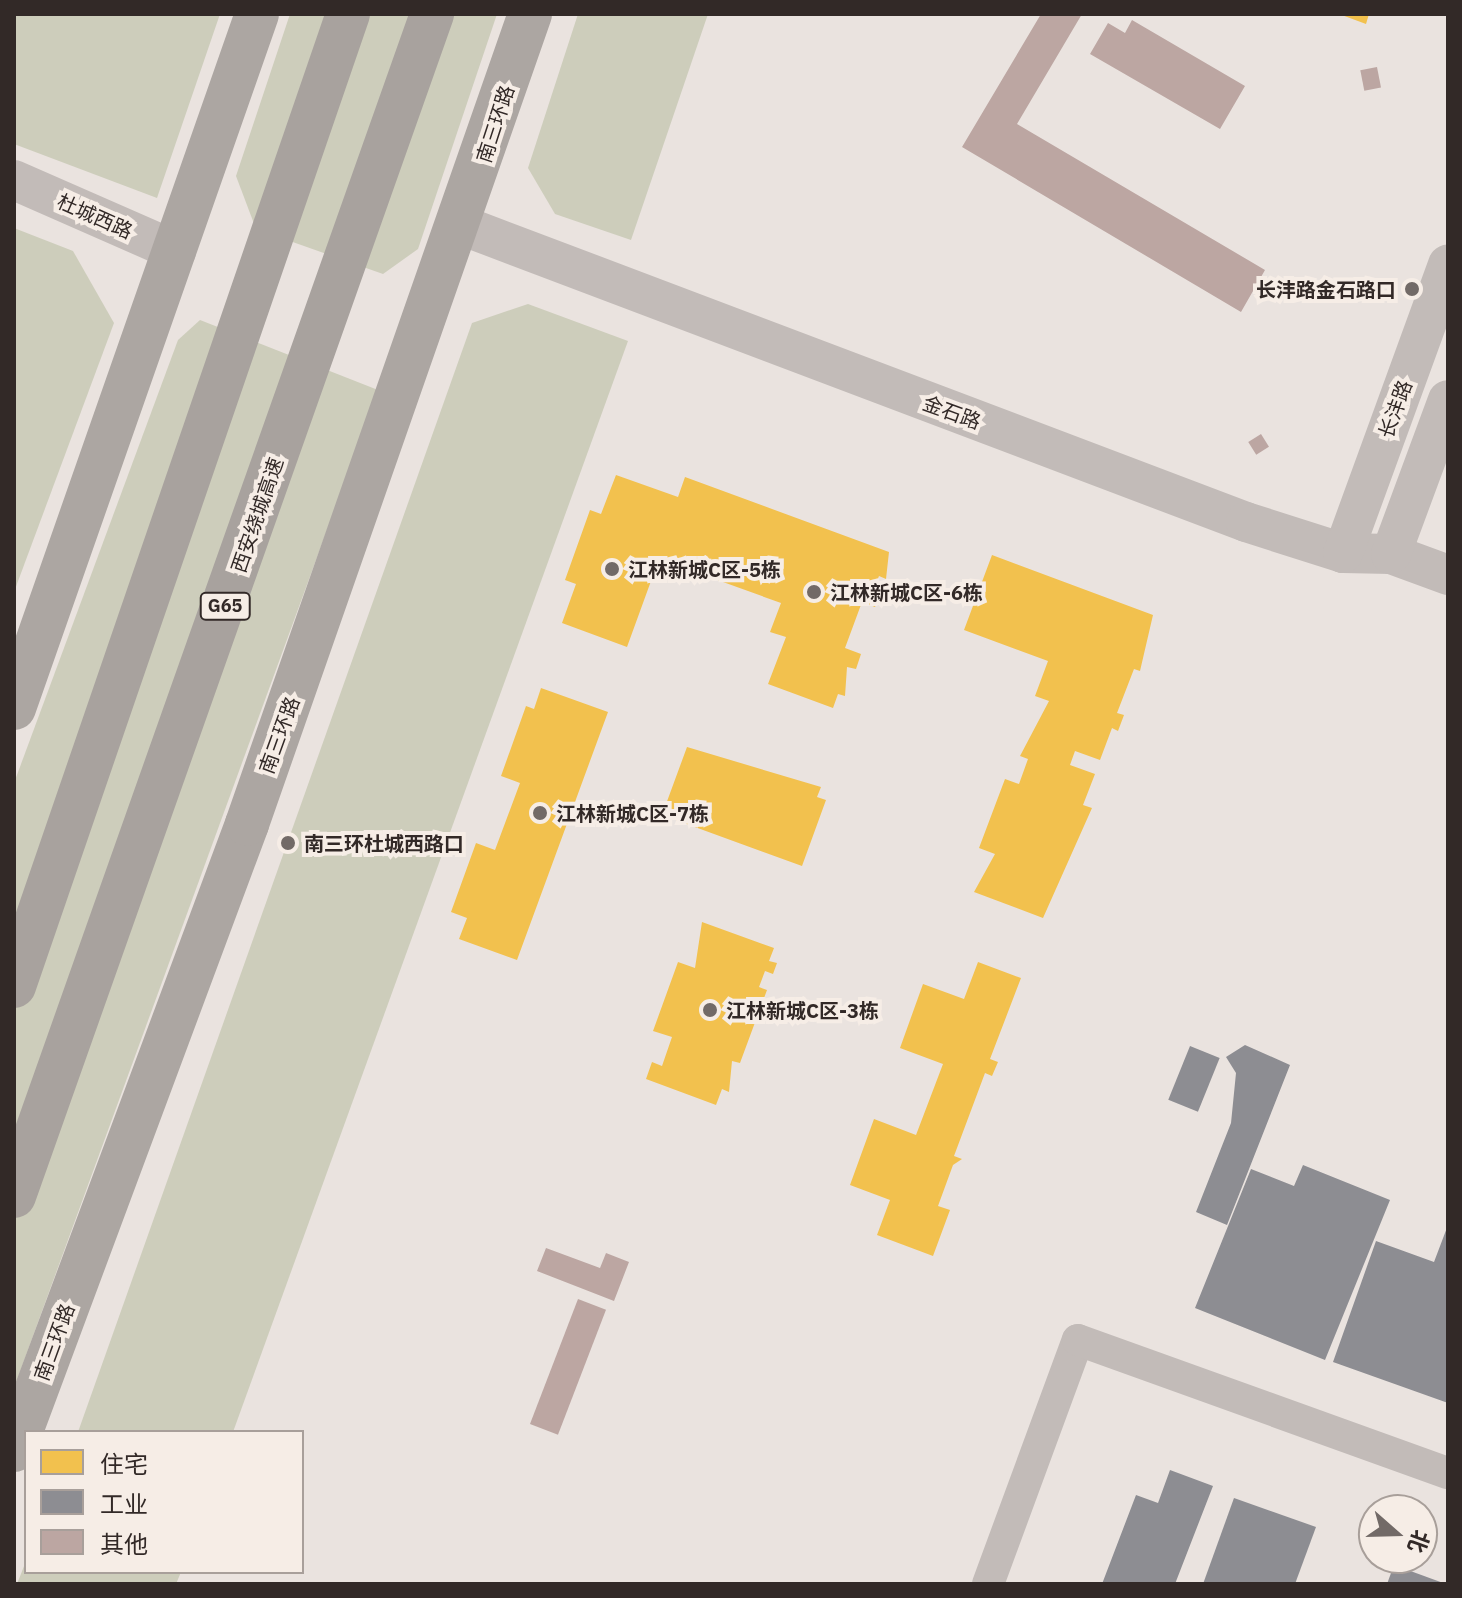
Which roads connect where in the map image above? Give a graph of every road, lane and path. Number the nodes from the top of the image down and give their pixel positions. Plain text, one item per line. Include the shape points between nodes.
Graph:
1 (257, 14) edge
2 (348, 14) edge
3 (432, 14) edge
4 (530, 14) edge
5 (14, 180) edge
6 (461, 225) junction
7 (176, 251) junction
8 (1448, 265) edge
9 (1448, 400) edge
10 (1343, 553) junction
11 (1391, 554) junction
12 (1448, 575) edge
13 (14, 708) edge
14 (14, 986) edge
15 (14, 1196) edge
16 (14, 1450) edge
17 (1448, 1473) edge
18 (988, 1584) edge

1 - 7 highway
2 - 14 highway
3 - 15 highway, 西安绕城高速 / G65
4 - 6 highway, 南三环路
5 - 7 street, 杜城西路
6 - 10 street, 金石路
6 - 16 highway, 南三环路
7 - 13 highway
8 - 10 street, 长沣路
9 - 11 street
10 - 11 street, 金石路
11 - 12 street, 金石路
17 - 18 street via 1078,1340

